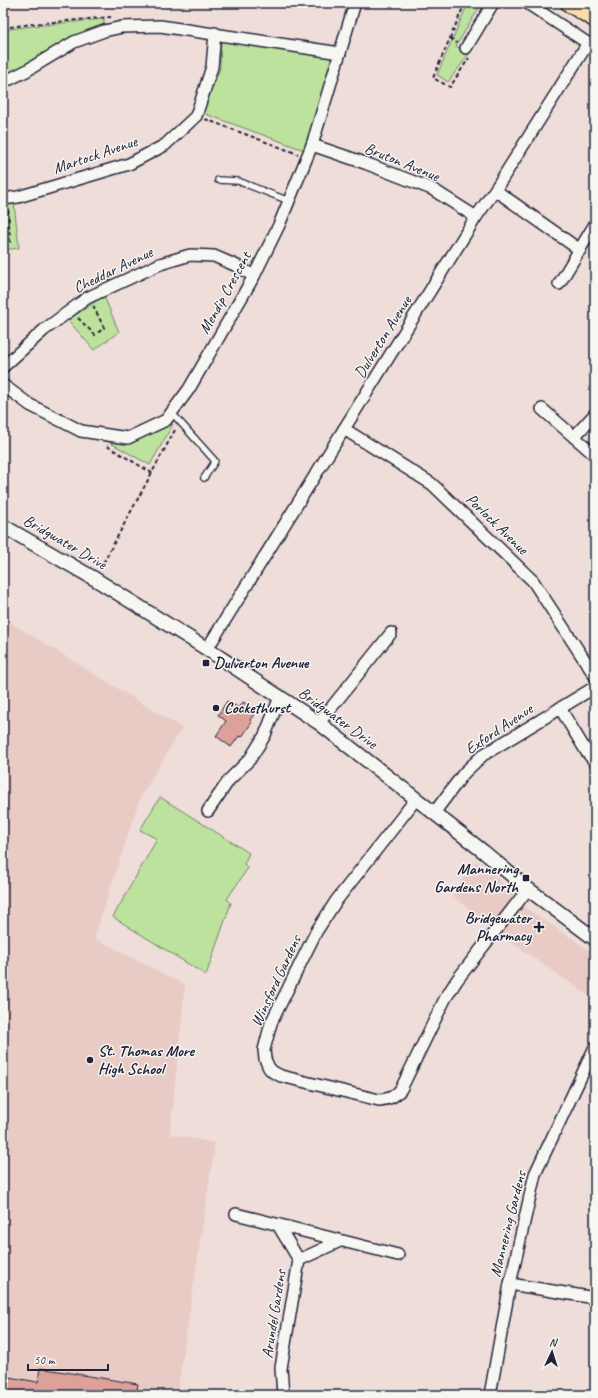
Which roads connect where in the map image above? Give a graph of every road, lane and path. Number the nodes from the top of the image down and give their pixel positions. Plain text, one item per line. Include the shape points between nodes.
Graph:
1 (355, 3) edge
2 (493, 3) edge
3 (527, 3) edge
4 (570, 3) edge
5 (595, 18) edge
6 (122, 27) junction
7 (3, 28) edge
8 (215, 34) junction
9 (591, 45) edge
10 (466, 48) dead end
11 (340, 53) junction
12 (3, 80) edge
13 (196, 116) junction
14 (312, 145) junction
15 (307, 158) junction
16 (218, 180) dead end
17 (495, 190) junction
18 (5, 199) edge
19 (289, 201) junction
20 (476, 217) junction
21 (595, 224) edge
22 (3, 244) edge
23 (580, 250) junction
24 (254, 276) junction
25 (559, 284) dead end
26 (90, 297) junction
27 (70, 311) junction
28 (3, 367) edge
29 (3, 385) edge
30 (542, 409) dead end
31 (172, 413) junction
32 (595, 414) edge
33 (344, 429) junction
34 (574, 437) junction
35 (101, 443) dead end
36 (595, 455) edge
37 (152, 473) junction
38 (204, 478) dead end
39 (3, 526) edge
40 (95, 579) junction
41 (391, 633) dead end
42 (207, 649) junction
43 (595, 676) edge
44 (595, 687) edge
45 (280, 697) junction
46 (560, 708) junction
47 (319, 724) junction
48 (595, 762) edge
49 (416, 800) junction
50 (208, 811) dead end
51 (434, 813) junction
52 (528, 889) junction
53 (595, 939) edge
54 (595, 1047) edge
55 (236, 1214) dead end
56 (278, 1225) junction
57 (340, 1240) junction
58 (398, 1255) dead end
59 (299, 1260) junction
60 (510, 1284) junction
61 (595, 1298) edge
62 (283, 1395) edge
63 (490, 1395) edge

1 - 11 street, Mendip Crescent
2 - 10 street
3 - 9 street
4 - 5 highway
6 - 7 path via 121,16
6 - 8 street via 160,26
6 - 12 street via 74,42 26,71
8 - 11 street
8 - 13 street, Martock Avenue via 212,67
9 - 17 street, Dulverton Avenue
11 - 14 street, Mendip Crescent
13 - 15 path
13 - 18 street, Martock Avenue via 165,145 129,164
14 - 15 street, Mendip Crescent
14 - 20 street, Bruton Avenue via 432,189
15 - 19 street, Mendip Crescent
16 - 19 lane via 238,182
17 - 20 street, Dulverton Avenue
17 - 23 street
18 - 22 path via 10,242
19 - 24 street, Mendip Crescent
20 - 33 street, Dulverton Avenue
21 - 23 street
23 - 25 street
24 - 26 street, Cheddar Avenue via 214,256 190,255 160,264
24 - 31 street, Mendip Crescent via 189,389
26 - 27 street, Cheddar Avenue
26 - 27 path via 104,328 95,336
27 - 28 street, Cheddar Avenue via 44,330
29 - 31 street, Mendip Crescent via 30,405 82,431 128,438 166,420
30 - 34 street
31 - 37 path via 178,425
31 - 38 lane via 215,461
32 - 34 street
33 - 42 street, Dulverton Avenue
33 - 43 street, Porlock Avenue via 432,484 533,581
34 - 36 street
35 - 37 path
37 - 40 path
39 - 40 street, Bridgwater Drive
40 - 42 street, Bridgwater Drive
41 - 47 street
42 - 45 street, Bridgwater Drive
44 - 46 street, Exford Avenue
45 - 47 street, Bridgwater Drive
45 - 50 street via 265,735 250,759 229,780
46 - 48 street
46 - 51 street, Exford Avenue via 483,755 464,772
47 - 49 street, Bridgwater Drive
49 - 51 street, Bridgwater Drive
49 - 52 street, Winsford Gardens via 336,901 316,932 271,1023 264,1050 265,1059 273,1072 378,1100 396,1095 457,980
51 - 52 street, Bridgwater Drive
52 - 53 street, Bridgwater Drive
54 - 60 street, Mannering Gardens via 535,1174
55 - 56 street
56 - 57 street
56 - 59 street
57 - 58 street
57 - 59 street, Arundel Gardens
59 - 62 street, Arundel Gardens via 281,1368
60 - 61 street
60 - 63 street, Mannering Gardens

